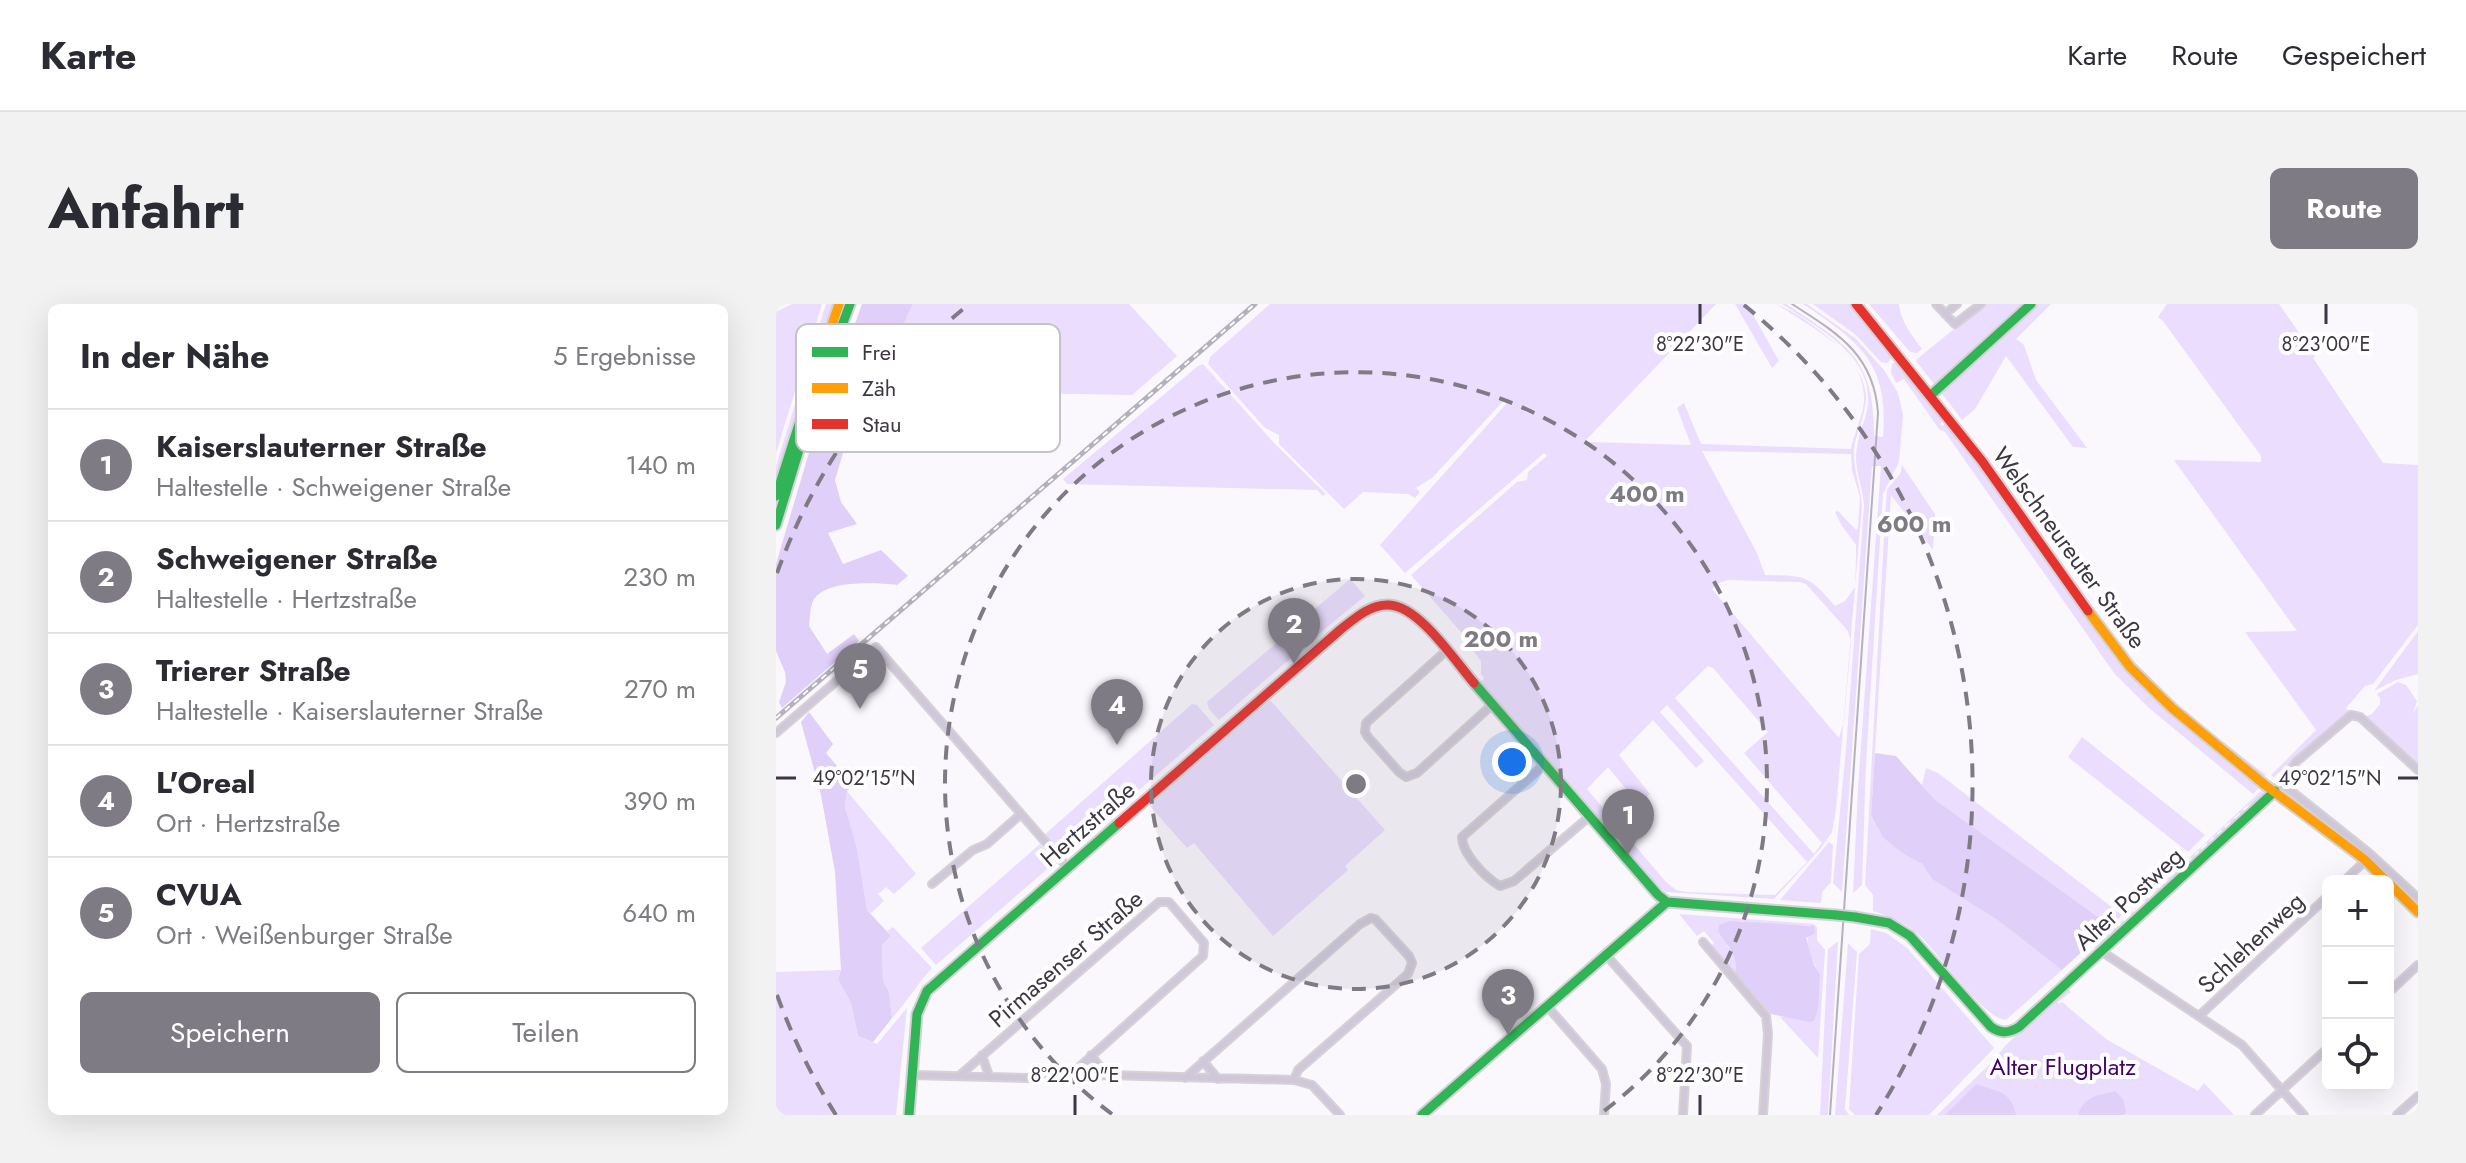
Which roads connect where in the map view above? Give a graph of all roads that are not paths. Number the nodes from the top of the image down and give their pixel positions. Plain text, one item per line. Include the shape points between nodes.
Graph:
1 (839, 304) edge
2 (850, 304) edge
3 (1856, 304) edge
4 (1936, 304) edge
5 (1957, 304) edge
6 (1981, 304) edge
7 (2031, 304) edge
8 (1945, 314) junction
9 (833, 324) edge
10 (842, 324) edge
11 (1931, 395) junction
12 (796, 440) edge
13 (796, 451) edge
14 (776, 496) edge
15 (776, 525) edge
16 (1446, 651) junction
17 (1494, 704) junction
18 (776, 733) edge
19 (1545, 764) junction
20 (2418, 770) edge
21 (2278, 787) junction
22 (1021, 814) junction
23 (1590, 816) junction
24 (2366, 860) junction
25 (1068, 868) junction
26 (2350, 875) edge
27 (932, 884) dead end
28 (2418, 898) edge
29 (1667, 902) junction
30 (2322, 902) edge
31 (2418, 912) edge
32 (1703, 942) dead end
33 (2101, 951) junction
34 (1606, 955) junction
35 (2418, 965) edge
36 (2394, 987) edge
37 (1547, 1006) junction
38 (2199, 1016) junction
39 (2322, 1054) edge
40 (982, 1055) junction
41 (1091, 1055) junction
42 (1203, 1061) junction
43 (912, 1075) junction
44 (1106, 1075) junction
45 (959, 1076) junction
46 (989, 1076) junction
47 (1185, 1078) junction
48 (1066, 1079) junction
49 (1218, 1079) junction
50 (1294, 1080) junction
51 (2283, 1091) junction
52 (2418, 1096) edge
53 (909, 1115) edge
54 (1340, 1115) edge
55 (1422, 1115) edge
56 (1604, 1115) edge
57 (1683, 1115) edge
58 (1763, 1115) edge
59 (2255, 1115) edge
60 (2304, 1115) edge
61 (2397, 1115) edge

1 - 9 main road
2 - 10 main road
3 - 11 main road, Welschneureuter Straße
4 - 8 street
5 - 8 street
6 - 8 street via 1955,324
7 - 11 main road
11 - 21 main road, Welschneureuter Straße via 2130,667 2265,785
12 - 14 main road
13 - 15 main road
16 - 17 main road
16 - 17 street via 1366,723 1368,737 1399,772 1406,777 1417,773
16 - 25 main road, Hertzstraße via 1409,611 1392,605 1373,607
17 - 19 main road
18 - 22 street via 876,647
19 - 23 main road
19 - 23 street via 1462,837 1463,847 1492,881 1509,885
20 - 21 street via 2354,715 2296,762
21 - 24 main road, Welschneureuter Straße
21 - 28 street via 2369,853
21 - 33 main road, Alter Postweg
22 - 25 street
22 - 27 street
23 - 29 main road
24 - 26 street
24 - 31 main road, Welschneureuter Straße
25 - 43 main road, Hertzstraße via 927,991 917,1014
29 - 33 main road, Alter Postweg, bridge via 1889,923 1910,936 1999,1033 2019,1027
29 - 34 main road
30 - 38 street, Schlehenweg
32 - 58 street via 1766,1016
33 - 38 street
34 - 37 main road
34 - 57 street via 1687,1046
35 - 36 street
37 - 55 main road
37 - 56 street via 1602,1069
38 - 51 street via 2242,1045
39 - 51 street
40 - 41 street, Pirmasenser Straße via 1159,902 1169,902 1205,945 1200,961
40 - 45 street, Pirmasenser Straße
40 - 46 street, Pirmasenser Straße
41 - 44 street
41 - 48 street
42 - 47 street
42 - 49 street
42 - 50 street via 1368,919 1375,919 1409,956 1408,974 1298,1070
43 - 45 street
43 - 53 main road, Hertzstraße
44 - 47 street
44 - 48 street
45 - 46 street
46 - 48 street
47 - 49 street
49 - 50 street
50 - 54 street via 1312,1085
51 - 59 street
51 - 60 street
52 - 61 street

